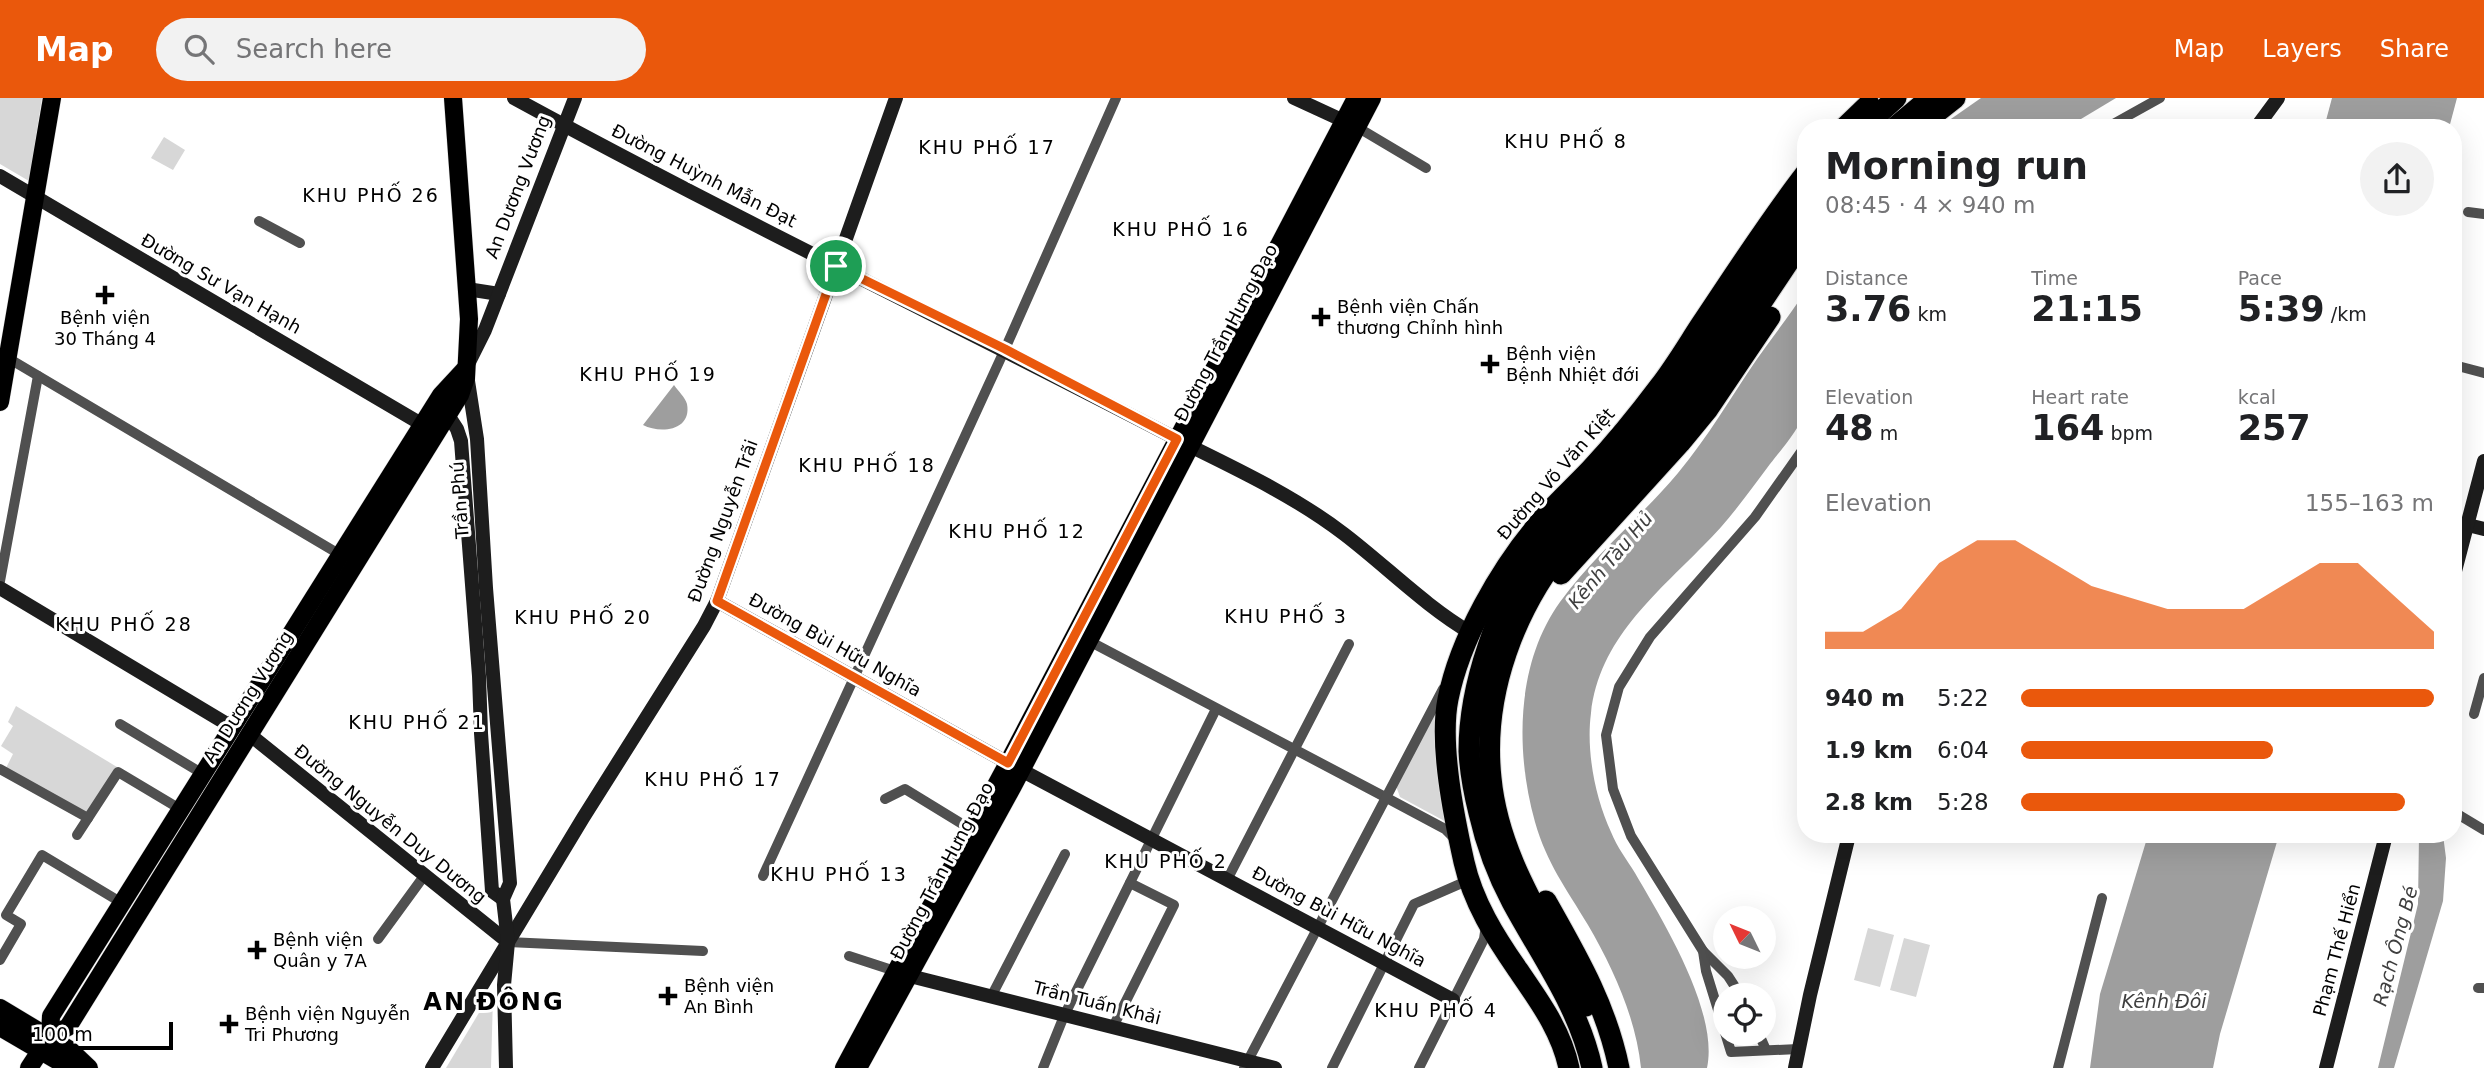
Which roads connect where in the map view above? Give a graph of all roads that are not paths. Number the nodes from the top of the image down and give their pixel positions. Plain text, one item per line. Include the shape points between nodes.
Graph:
1 (52, 98) edge
2 (453, 98) edge
3 (514, 98) edge
4 (575, 98) edge
5 (896, 98) edge
6 (1116, 98) edge
7 (1294, 98) edge
8 (1356, 98) edge
9 (1372, 98) edge
10 (1876, 98) edge
11 (1896, 98) edge
12 (1930, 98) edge
13 (1955, 98) edge
14 (2160, 98) edge
15 (2278, 98) edge
16 (1854, 119) edge
17 (1873, 119) edge
18 (1905, 119) edge
19 (1928, 119) edge
20 (2122, 119) edge
21 (2263, 119) edge
22 (1351, 124) junction
23 (564, 125) junction
24 (1426, 168) dead end
25 (0, 176) edge
26 (1797, 185) edge
27 (36, 197) junction
28 (2468, 212) dead end
29 (1797, 214) edge
30 (2484, 214) edge
31 (258, 221) dead end
32 (300, 243) dead end
33 (1797, 250) edge
34 (836, 266) junction
35 (1797, 276) edge
36 (467, 289) junction
37 (499, 294) junction
38 (1005, 349) junction
39 (8, 358) junction
40 (2462, 367) edge
41 (466, 368) junction
42 (2484, 373) edge
43 (38, 376) junction
44 (0, 402) edge
45 (441, 411) junction
46 (430, 429) junction
47 (1184, 442) junction
48 (1797, 458) edge
49 (2484, 461) edge
50 (2468, 525) junction
51 (2484, 529) edge
52 (2462, 546) edge
53 (348, 559) junction
54 (0, 581) edge
55 (0, 588) edge
56 (717, 601) junction
57 (482, 631) junction
58 (1471, 633) junction
59 (1082, 637) junction
60 (1349, 643) dead end
61 (1505, 649) junction
62 (1460, 659) junction
63 (854, 677) junction
64 (2484, 678) edge
65 (1216, 709) junction
66 (2474, 714) dead end
67 (120, 724) dead end
68 (232, 727) junction
69 (249, 734) junction
70 (1293, 749) junction
71 (1015, 767) junction
72 (0, 769) edge
73 (211, 778) junction
74 (1385, 797) junction
75 (885, 799) dead end
76 (180, 809) junction
77 (2462, 817) edge
78 (88, 818) junction
79 (972, 830) junction
80 (2484, 830) edge
81 (77, 835) dead end
82 (1152, 839) junction
83 (1847, 843) edge
84 (2384, 843) edge
85 (1461, 847) junction
86 (1065, 854) dead end
87 (424, 876) junction
88 (763, 876) dead end
89 (1227, 880) junction
90 (1469, 880) junction
91 (1130, 883) junction
92 (2102, 898) dead end
93 (122, 903) junction
94 (1317, 928) junction
95 (1489, 933) junction
96 (378, 939) dead end
97 (508, 942) junction
98 (704, 951) dead end
99 (1703, 951) junction
100 (849, 956) dead end
101 (0, 960) edge
102 (1385, 963) junction
103 (903, 974) junction
104 (1733, 983) edge
105 (991, 996) junction
106 (1453, 1000) junction
107 (0, 1008) edge
108 (1064, 1016) junction
109 (0, 1027) edge
110 (1113, 1027) junction
111 (45, 1043) junction
112 (1764, 1046) edge
113 (1798, 1049) junction
114 (1766, 1050) junction
115 (1246, 1064) edge
116 (29, 1068) edge
117 (71, 1068) edge
118 (89, 1068) edge
119 (432, 1068) edge
120 (506, 1068) edge
121 (844, 1068) edge
122 (858, 1068) edge
123 (1043, 1068) edge
124 (1275, 1068) edge
125 (1332, 1068) edge
126 (1419, 1068) edge
127 (1569, 1068) edge
128 (1592, 1068) edge
129 (1606, 1068) edge
130 (1619, 1068) edge
131 (1795, 1068) edge
132 (2058, 1068) edge
133 (2326, 1068) edge

1 - 27 main road
2 - 36 main road, Trần Phú
3 - 23 street, Đường Huỳnh Mẫn Đạt
4 - 23 street, An Dương Vương
5 - 34 street, Đường Nguyễn Trãi
6 - 38 street
7 - 22 street
8 - 22 main road, Đường Trần Hưng Đạo
9 - 22 main road, Đường Trần Hưng Đạo
10 - 16 highway
11 - 17 highway
12 - 18 highway
13 - 19 highway
14 - 20 street
15 - 21 street
22 - 24 street
22 - 47 main road, Đường Trần Hưng Đạo
23 - 34 street, Đường Huỳnh Mẫn Đạt
23 - 37 street, An Dương Vương
25 - 27 street, Đường Sư Vạn Hạnh
26 - 58 highway, Đường Võ Văn Kiệt via 1661,385 1527,538
27 - 39 main road
27 - 46 street, Đường Sư Vạn Hạnh
28 - 30 street
29 - 61 highway, Đường Võ Văn Kiệt via 1673,398 1519,578
31 - 32 street
33 - 61 highway, Đường Võ Văn Kiệt via 1668,434 1553,563
34 - 38 street, Đường Huỳnh Mẫn Đạt
34 - 56 street, Đường Nguyễn Trãi
35 - 61 highway, Đường Võ Văn Kiệt via 1708,409 1655,474 1566,567 1541,607
36 - 37 street
36 - 41 main road, Trần Phú
37 - 41 street, An Dương Vương
38 - 47 street, Đường Huỳnh Mẫn Đạt
38 - 63 street
39 - 43 street
39 - 44 main road
40 - 42 street
41 - 45 main road, An Dương Vương via 463,387
41 - 57 street, Trần Phú via 477,439
43 - 53 street
43 - 54 street
45 - 46 main road, An Dương Vương
45 - 57 street, Trần Phú via 461,441
46 - 53 main road, An Dương Vương
47 - 58 street, Đường Huỳnh Mẫn Đạt via 1304,506
47 - 59 main road, Đường Trần Hưng Đạo
48 - 99 street via 1755,517 1650,637 1619,687 1606,735 1612,789 1631,836
49 - 50 street
50 - 51 street
50 - 52 street
53 - 68 main road, An Dương Vương
53 - 69 main road, An Dương Vương
55 - 68 street
56 - 63 street, Đường Bùi Hữu Nghĩa
56 - 97 street, Đường Nguyễn Trãi
57 - 97 street, Trần Phú via 510,883 503,899
58 - 61 highway
58 - 62 highway, Đường Võ Văn Kiệt
59 - 65 street
59 - 71 main road, Đường Trần Hưng Đạo
60 - 70 street
61 - 128 highway, Đường Võ Văn Kiệt via 1472,712 1470,766 1479,814 1492,859 1576,1017
61 - 129 highway, Đường Võ Văn Kiệt via 1490,724 1491,779 1498,814 1518,877 1583,1000
61 - 130 highway, Đường Võ Văn Kiệt via 1511,681 1503,734 1505,777 1514,823 1535,881 1607,1018
62 - 74 street
62 - 85 highway, Đường Võ Văn Kiệt via 1447,701 1446,728
63 - 71 street, Đường Bùi Hữu Nghĩa
63 - 88 street
64 - 66 street
65 - 70 street
65 - 82 street
67 - 73 street
68 - 69 main road
68 - 73 main road, An Dương Vương
69 - 73 main road, An Dương Vương
69 - 87 street, Đường Nguyễn Duy Dương
70 - 74 street
70 - 89 street
71 - 79 main road, Đường Trần Hưng Đạo
71 - 82 street, Đường Bùi Hữu Nghĩa
71 - 103 main road, Đường Trần Hưng Đạo
72 - 78 street
73 - 76 main road, An Dương Vương
73 - 111 main road, An Dương Vương via 68,1027
74 - 85 street via 1445,829
74 - 94 street
75 - 79 street via 905,789
76 - 78 street via 118,772
76 - 93 main road, An Dương Vương
77 - 80 street
78 - 81 street
79 - 103 main road, Đường Trần Hưng Đạo
82 - 89 street, Đường Bùi Hữu Nghĩa
82 - 91 street
83 - 113 street
84 - 133 street, Phạm Thế Hiển
85 - 90 highway, Đường Võ Văn Kiệt
86 - 105 street
87 - 96 street
87 - 97 street, Đường Nguyễn Duy Dương
89 - 94 street, Đường Bùi Hữu Nghĩa
90 - 95 highway, Đường Võ Văn Kiệt
90 - 102 street via 1414,904
91 - 108 street
91 - 110 street via 1174,905
92 - 132 street
93 - 101 street via 42,855 6,915 21,924
93 - 111 main road, An Dương Vương via 51,1016
94 - 102 street, Đường Bùi Hữu Nghĩa
94 - 115 street
95 - 106 street
95 - 127 highway, Đường Võ Văn Kiệt via 1551,1019
97 - 98 street
97 - 119 street, Đường Nguyễn Trãi
97 - 120 street, Trần Phú
99 - 104 street
99 - 114 street via 1731,1052
100 - 103 street
102 - 106 street, Đường Bùi Hữu Nghĩa
102 - 125 street
103 - 105 street, Trần Tuấn Khải
103 - 121 main road, Đường Trần Hưng Đạo
103 - 122 main road, Đường Trần Hưng Đạo
105 - 108 street, Trần Tuấn Khải
106 - 126 street
107 - 111 main road
108 - 110 street, Trần Tuấn Khải
108 - 123 street
109 - 111 main road
110 - 115 street, Trần Tuấn Khải
111 - 116 main road, An Dương Vương
111 - 117 main road
111 - 118 main road via 70,1050
112 - 114 street
113 - 114 street
113 - 131 street
115 - 124 street, Trần Tuấn Khải

